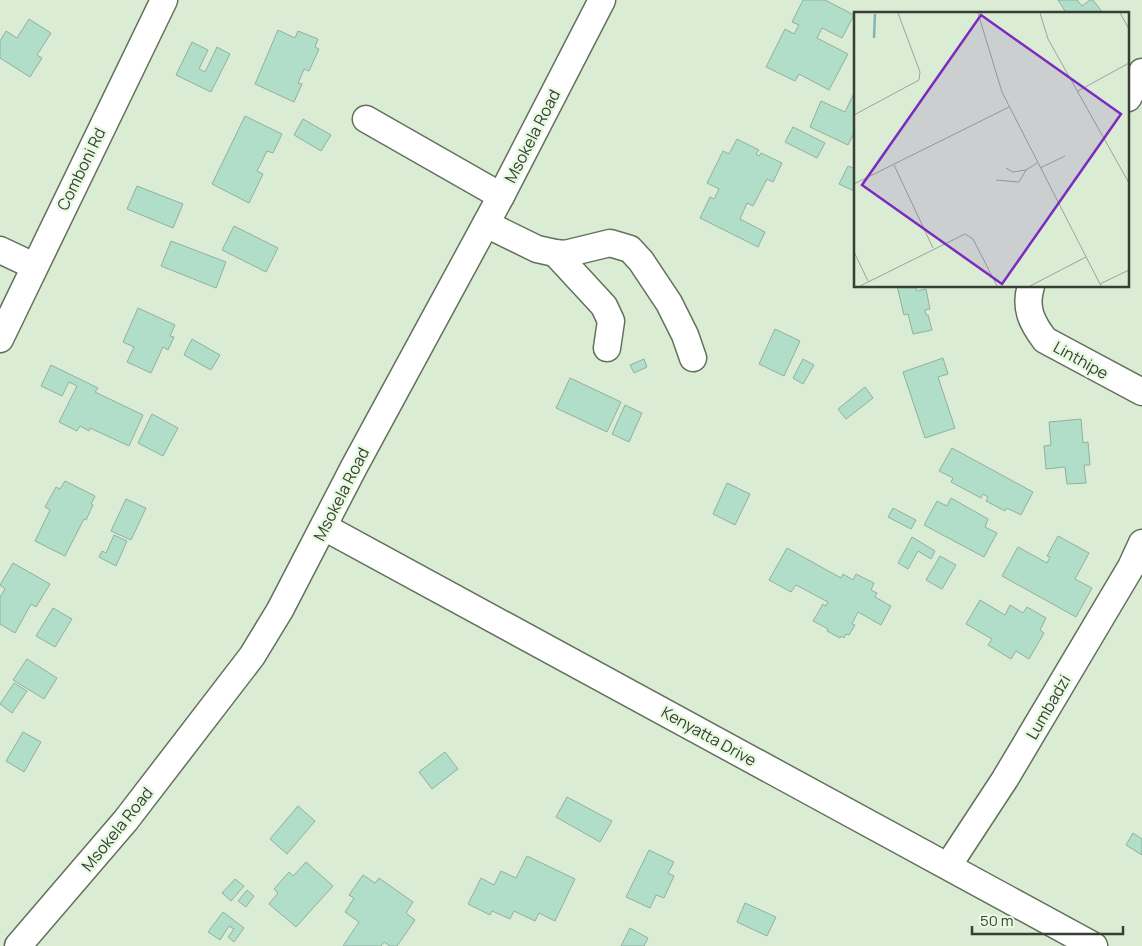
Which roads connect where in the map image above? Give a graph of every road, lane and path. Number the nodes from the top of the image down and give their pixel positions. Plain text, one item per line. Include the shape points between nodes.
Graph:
1 (164, 0) edge
2 (602, 0) edge
3 (1142, 72) edge
4 (1130, 94) edge
5 (366, 119) dead end
6 (501, 196) junction
7 (486, 224) junction
8 (0, 250) edge
9 (555, 253) junction
10 (34, 266) junction
11 (1030, 288) edge
12 (0, 339) edge
13 (607, 348) dead end
14 (693, 358) dead end
15 (1142, 392) edge
16 (324, 527) junction
17 (1142, 543) edge
18 (948, 866) junction
19 (18, 946) edge
20 (1094, 946) edge

1 - 10 street, Comboni Rd
2 - 6 street, Msokela Road
3 - 4 street
5 - 6 street
6 - 7 street, Msokela Road
7 - 9 street via 537,249
7 - 16 street, Msokela Road
8 - 10 street
9 - 13 street via 604,306 611,322
9 - 14 street via 565,254 610,243 630,249 669,303
10 - 12 street, Comboni Rd
11 - 15 street, Linthipe via 1029,312 1045,340
16 - 18 street, Kenyatta Drive
16 - 19 street, Msokela Road via 252,656 126,820
17 - 18 street, Lumbadzi via 1006,779
18 - 20 street, Kenyatta Drive

